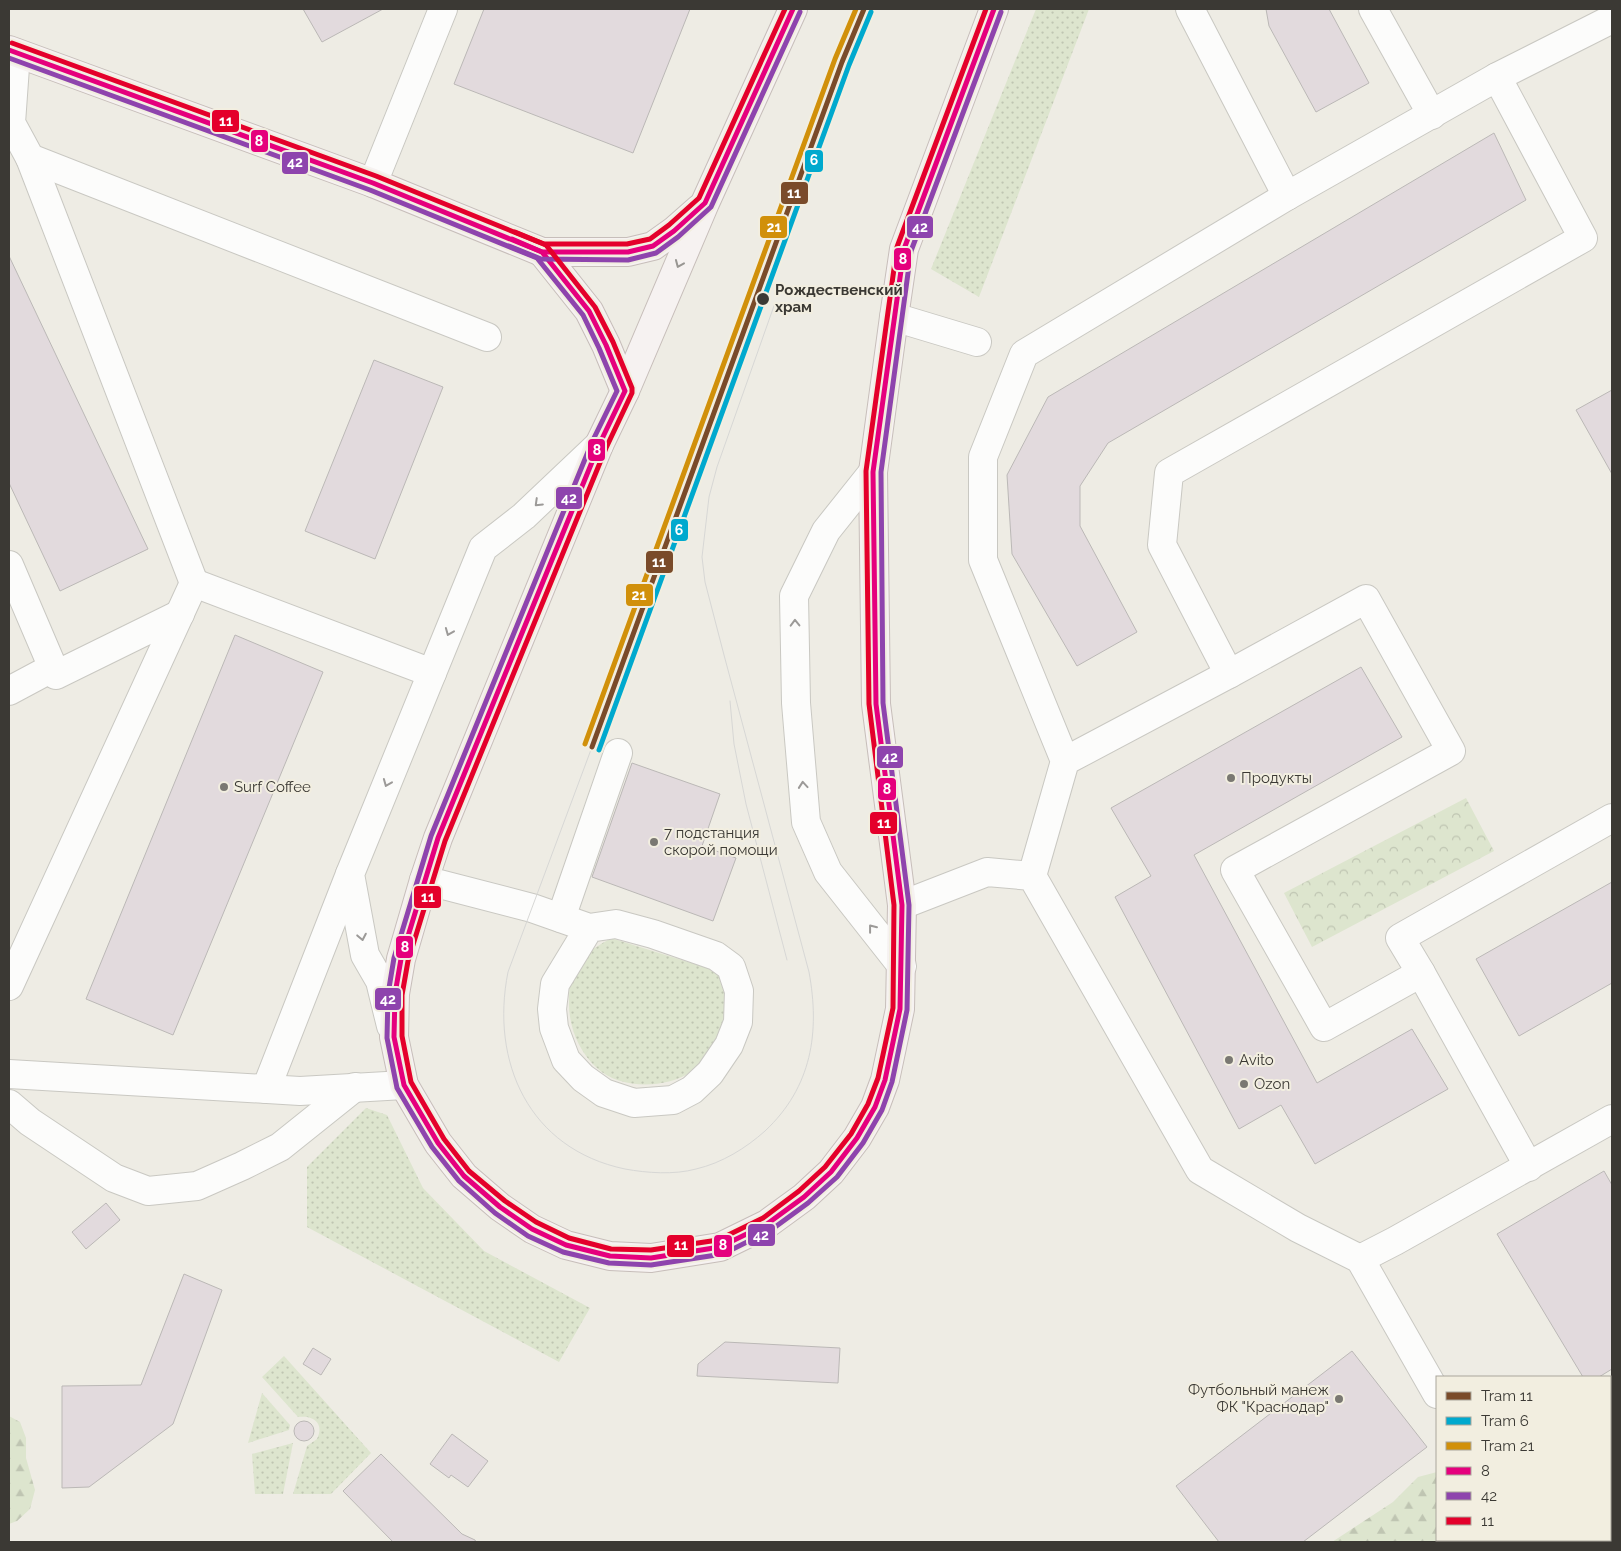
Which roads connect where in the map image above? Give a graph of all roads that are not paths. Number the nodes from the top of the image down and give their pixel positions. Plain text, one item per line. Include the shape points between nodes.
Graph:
1 (443, 9) edge
2 (793, 9) edge
3 (994, 9) edge
4 (1190, 9) edge
5 (1373, 9) edge
6 (1612, 19) edge
7 (13, 52) edge
8 (1497, 77) junction
9 (1432, 115) junction
10 (10, 124) edge
11 (30, 158) junction
12 (373, 184) junction
13 (1287, 196) junction
14 (706, 203) junction
15 (542, 252) junction
16 (894, 317) junction
17 (487, 337) dead end
18 (977, 342) dead end
19 (625, 391) junction
20 (599, 445) junction
21 (873, 472) junction
22 (9, 565) edge
23 (194, 583) junction
24 (180, 614) junction
25 (52, 668) junction
26 (432, 673) junction
27 (1229, 674) junction
28 (9, 690) edge
29 (618, 753) dead end
30 (1065, 761) junction
31 (1612, 818) edge
32 (350, 874) junction
33 (1032, 876) junction
34 (424, 880) junction
35 (902, 905) junction
36 (561, 918) junction
37 (589, 928) junction
38 (902, 966) junction
39 (1421, 973) junction
40 (9, 986) edge
41 (394, 1037) junction
42 (9, 1074) edge
43 (404, 1085) junction
44 (355, 1088) junction
45 (266, 1089) junction
46 (9, 1104) edge
47 (1612, 1119) edge
48 (1529, 1167) junction
49 (1360, 1259) junction
50 (1436, 1392) edge

1 - 12 street
2 - 14 main road
3 - 16 main road via 904,249
4 - 13 street
5 - 9 street
6 - 8 street
7 - 10 street
7 - 12 main road
8 - 9 street
8 - 27 street via 1583,238 1169,473 1162,545
9 - 13 street
10 - 11 street
11 - 17 street
11 - 23 street
12 - 15 main road
13 - 30 street via 1024,354 983,457 983,560
14 - 15 main road via 653,246 628,252
14 -> 19 main road
15 - 19 main road via 589,311
16 - 18 street
16 - 21 main road
19 - 20 main road
20 -> 26 street via 524,516 483,548
20 - 34 main road via 438,838
21 - 35 main road via 876,704
38 -> 21 street via 828,872 806,822 796,703 794,596 826,531
22 - 25 street
23 - 24 street
23 - 26 street
24 - 25 street via 56,675
24 - 40 street
25 - 28 street
26 -> 32 street
27 - 30 street
27 - 39 street via 1366,599 1451,751 1235,870 1324,1027
29 - 36 street
30 - 33 street
31 - 39 street via 1400,938
32 -> 41 street via 365,955 380,981
32 - 45 street
33 - 35 street via 987,872
33 - 49 street via 1200,1170 1298,1228
34 - 36 street
34 - 41 main road via 401,959 395,994
35 - 38 main road
36 - 37 street
37 - 37 street via 555,984 554,1028 566,1060 604,1093 634,1103 673,1100 692,1090 710,1073 729,1045 738,1022 739,991 731,967 716,956 653,934 616,924
38 - 43 main road via 900,1009 885,1080 875,1107 857,1138 831,1172 804,1197 766,1224 720,1247 651,1258 610,1256 566,1244 532,1229 464,1176 438,1143
39 - 48 street
41 - 43 main road
42 - 45 street
43 - 44 street
44 - 45 street
44 - 46 street via 280,1147 250,1162 197,1186 148,1191 114,1178 30,1122
47 - 48 street
48 - 49 street
49 - 50 street

